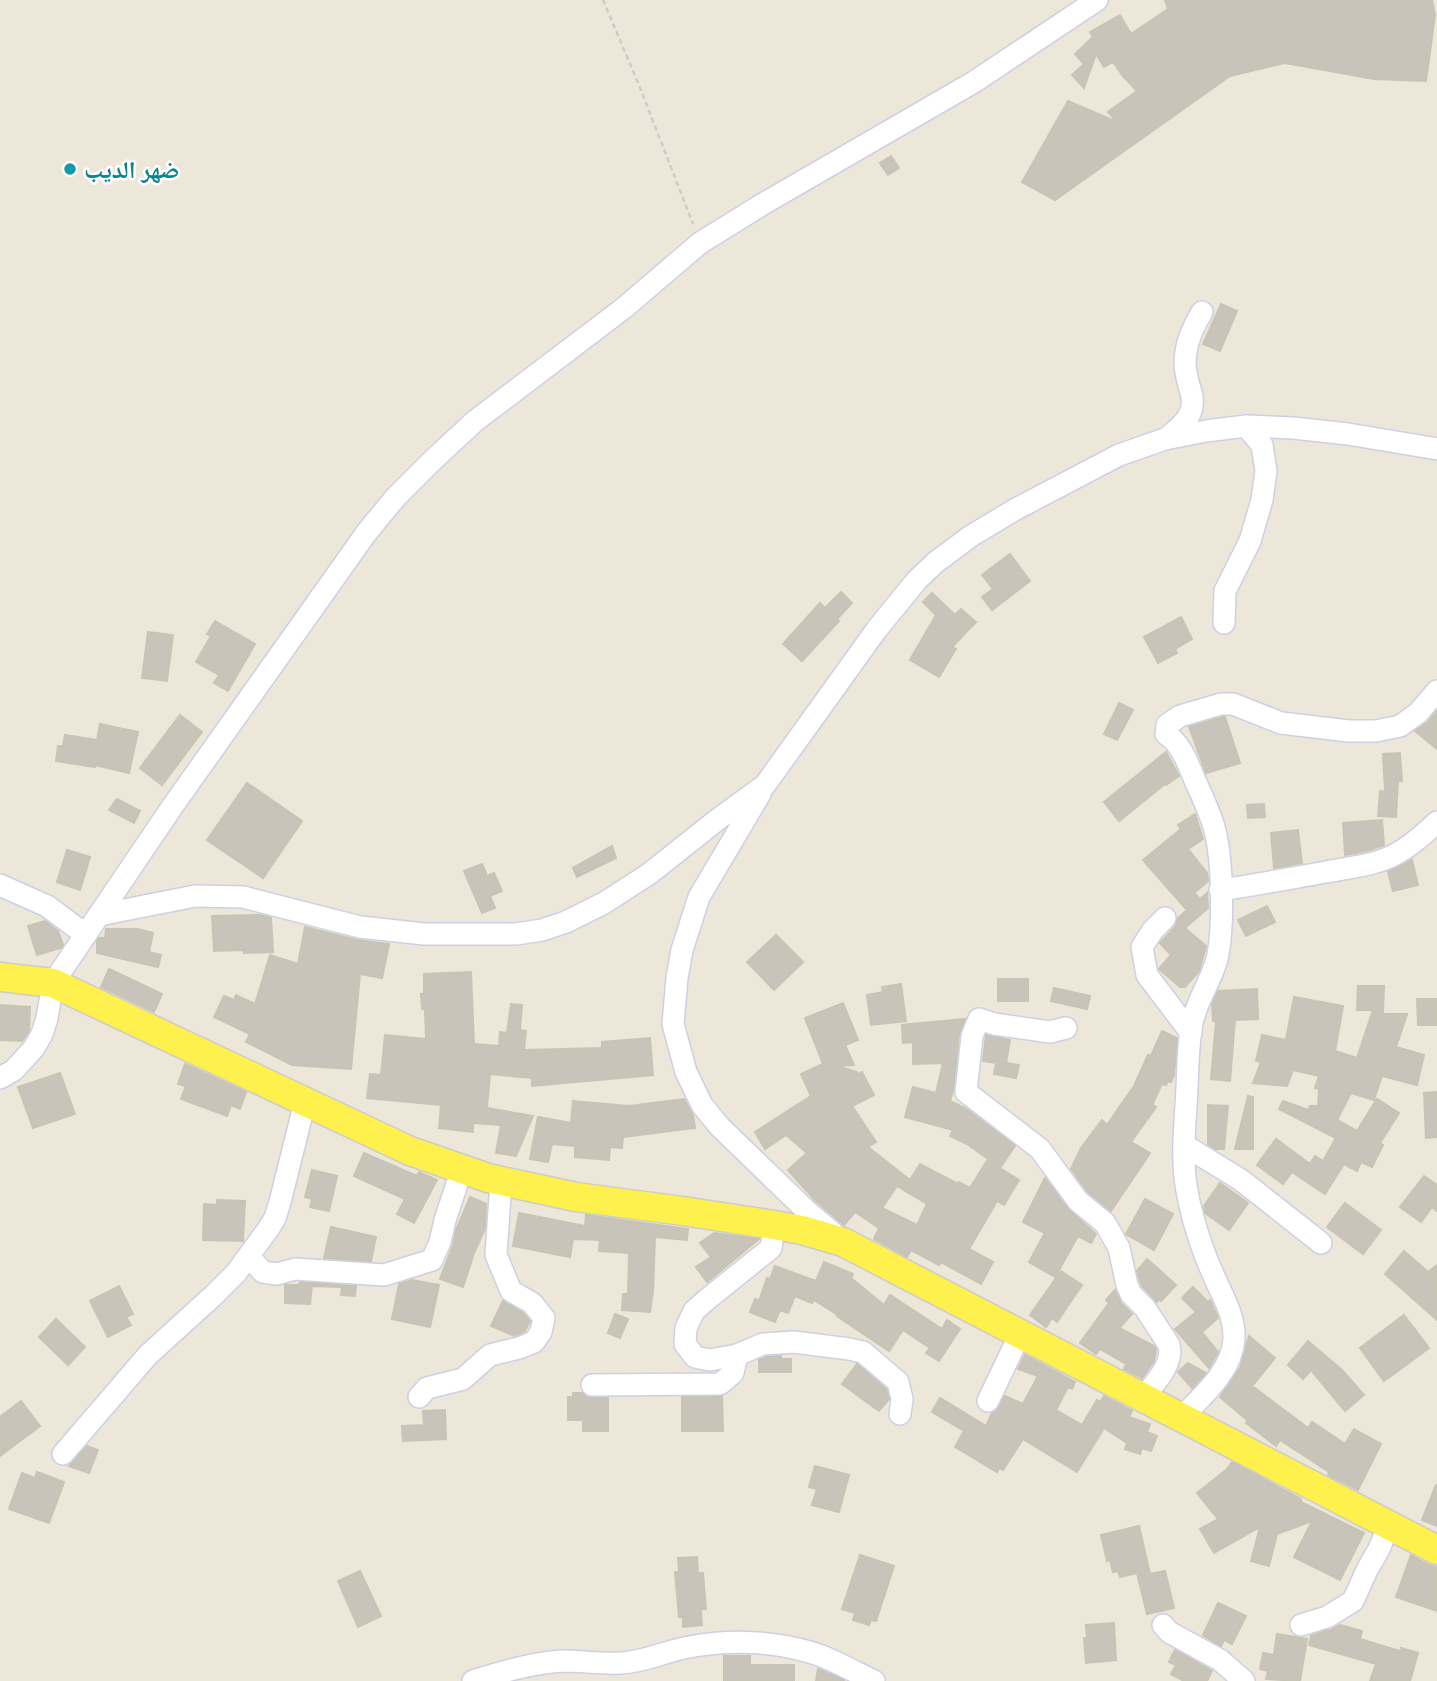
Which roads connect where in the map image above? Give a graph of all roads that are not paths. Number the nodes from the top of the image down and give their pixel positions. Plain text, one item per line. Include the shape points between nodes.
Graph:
1 (1097, 0) edge
2 (1202, 312) dead end
3 (1246, 426) junction
4 (1165, 439) junction
5 (1437, 449) edge
6 (1224, 623) dead end
7 (1437, 691) edge
8 (765, 785) junction
9 (1437, 822) edge
10 (0, 885) edge
11 (1220, 890) junction
12 (99, 915) junction
13 (1165, 918) dead end
14 (86, 934) junction
15 (0, 977) edge
16 (53, 983) junction
17 (1066, 1028) dead end
18 (1191, 1033) junction
19 (0, 1078) edge
20 (304, 1102) junction
21 (1184, 1145) junction
22 (462, 1169) junction
23 (502, 1181) junction
24 (774, 1224) junction
25 (843, 1242) junction
26 (1321, 1244) dead end
27 (249, 1257) junction
28 (1020, 1334) junction
29 (737, 1355) junction
30 (592, 1385) dead end
31 (419, 1397) dead end
32 (1143, 1398) junction
33 (988, 1401) dead end
34 (900, 1415) dead end
35 (1182, 1417) junction
36 (63, 1454) dead end
37 (1389, 1525) junction
38 (1437, 1550) edge
39 (1163, 1625) dead end
40 (1301, 1625) dead end
41 (473, 1681) edge
42 (874, 1681) edge
43 (1244, 1681) edge

1 - 12 street via 974,82 700,243 624,308 475,421 395,498 368,532
2 - 4 street via 1186,348 1191,412
3 - 4 street
3 - 5 street via 1348,434
3 - 6 street via 1262,445 1266,471 1250,541 1225,591
4 - 8 street via 1119,455 1016,509 936,562 877,629
7 - 11 street via 1400,726 1376,731 1281,723 1233,704 1180,716 1167,725 1166,734 1183,752 1214,828
8 - 12 street via 638,882 566,922 542,930 424,934 360,928 224,896 195,896
8 - 25 street via 699,897 682,950 673,1024 686,1072 702,1105
9 - 11 street via 1394,855 1364,866
10 - 14 street via 47,906
11 - 18 street via 1216,962 1199,999
12 - 14 street
13 - 18 street via 1142,947 1147,975
14 - 16 street
15 - 16 main road
16 - 19 street via 42,1034 13,1070
16 - 20 main road
17 - 32 street via 1050,1032 979,1019 972,1036 966,1092 1040,1149 1078,1201 1105,1223 1114,1238 1131,1294 1145,1308 1171,1352
18 - 21 street
20 - 22 main road via 410,1151
20 - 27 street via 275,1218
21 - 26 street via 1241,1180
21 - 35 street via 1192,1216 1228,1304 1234,1341 1219,1377
22 - 23 main road
22 - 27 street via 432,1260 384,1275 295,1269 277,1274 263,1272
23 - 24 main road via 576,1198
23 - 31 street via 496,1255 511,1291 533,1303 544,1318 541,1332 534,1342 490,1355 463,1379 427,1388
24 - 25 main road
24 - 29 street via 771,1248 694,1311 686,1328 685,1344 695,1357 710,1360
25 - 28 main road
27 - 36 street via 148,1355
28 - 32 main road
28 - 33 street
29 - 30 street via 733,1373 720,1384
29 - 34 street via 763,1344 794,1342 863,1353 898,1382
32 - 35 main road
35 - 37 main road
37 - 38 main road
37 - 40 street via 1353,1601
39 - 43 street via 1220,1660
41 - 42 street via 540,1664 621,1663 703,1644 748,1643 818,1655

